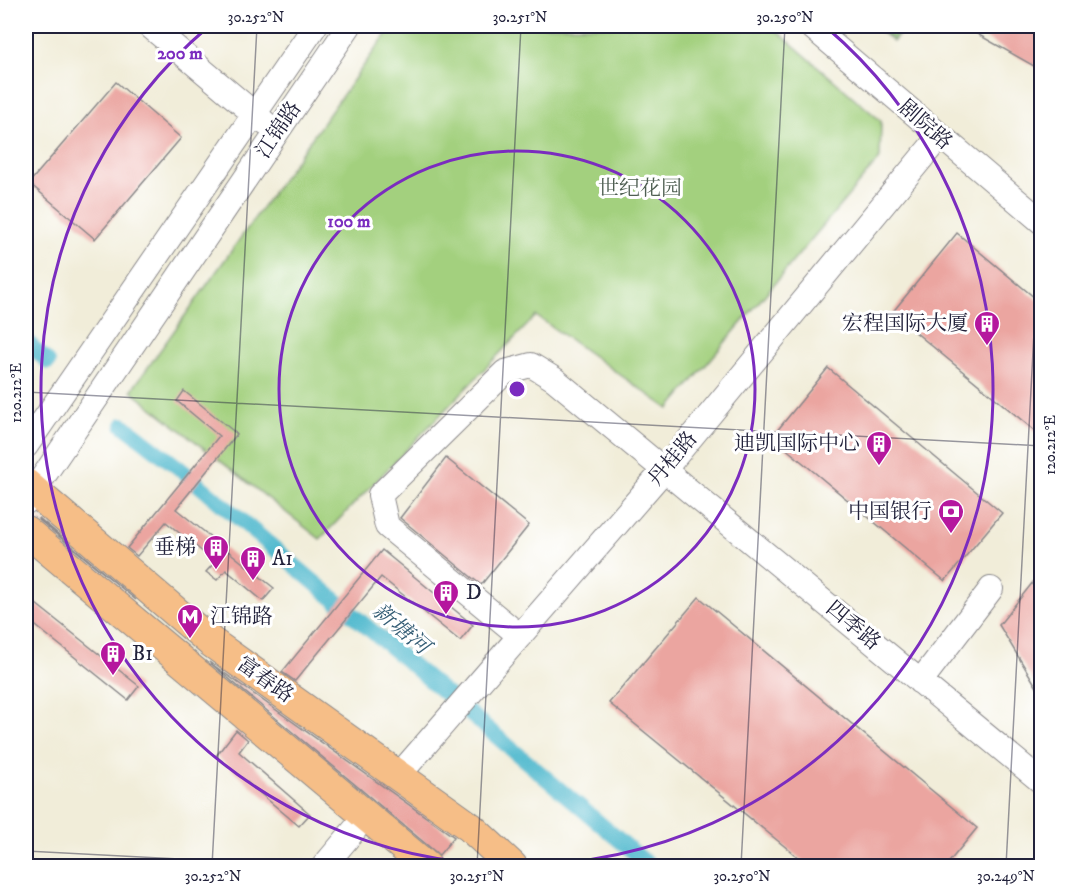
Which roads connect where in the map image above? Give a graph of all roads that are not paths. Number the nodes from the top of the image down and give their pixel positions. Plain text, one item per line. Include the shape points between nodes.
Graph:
1 (150, 26) edge
2 (315, 26) edge
3 (349, 26) edge
4 (811, 26) edge
5 (253, 115) junction
6 (277, 133) junction
7 (939, 137) junction
8 (1041, 222) edge
9 (26, 446) edge
10 (664, 470) junction
11 (28, 492) edge
12 (26, 531) edge
13 (991, 589) dead end
14 (520, 636) junction
15 (920, 682) junction
16 (399, 775) junction
17 (1041, 782) edge
18 (366, 816) junction
19 (324, 867) edge
20 (426, 867) edge
21 (512, 867) edge

1 - 5 street
2 - 5 street, 江锦路
3 - 6 street, 江锦路
4 - 7 street, 剧院路
5 - 6 street
5 - 9 street, 江锦路
6 - 11 street, 江锦路
7 - 8 street, 剧院路
7 - 10 street, 丹桂路
10 - 14 street, 丹桂路
10 - 14 street, 四季路 via 554,379 531,365 505,372 380,495 387,526
10 - 15 street, 四季路
11 - 16 main road, 富春路 via 211,642
12 - 18 main road, 富春路
13 - 15 street
14 - 16 street, 丹桂路
15 - 17 street, 四季路
16 - 21 main road, 富春路 via 470,827
18 - 19 street
18 - 20 main road, 富春路

